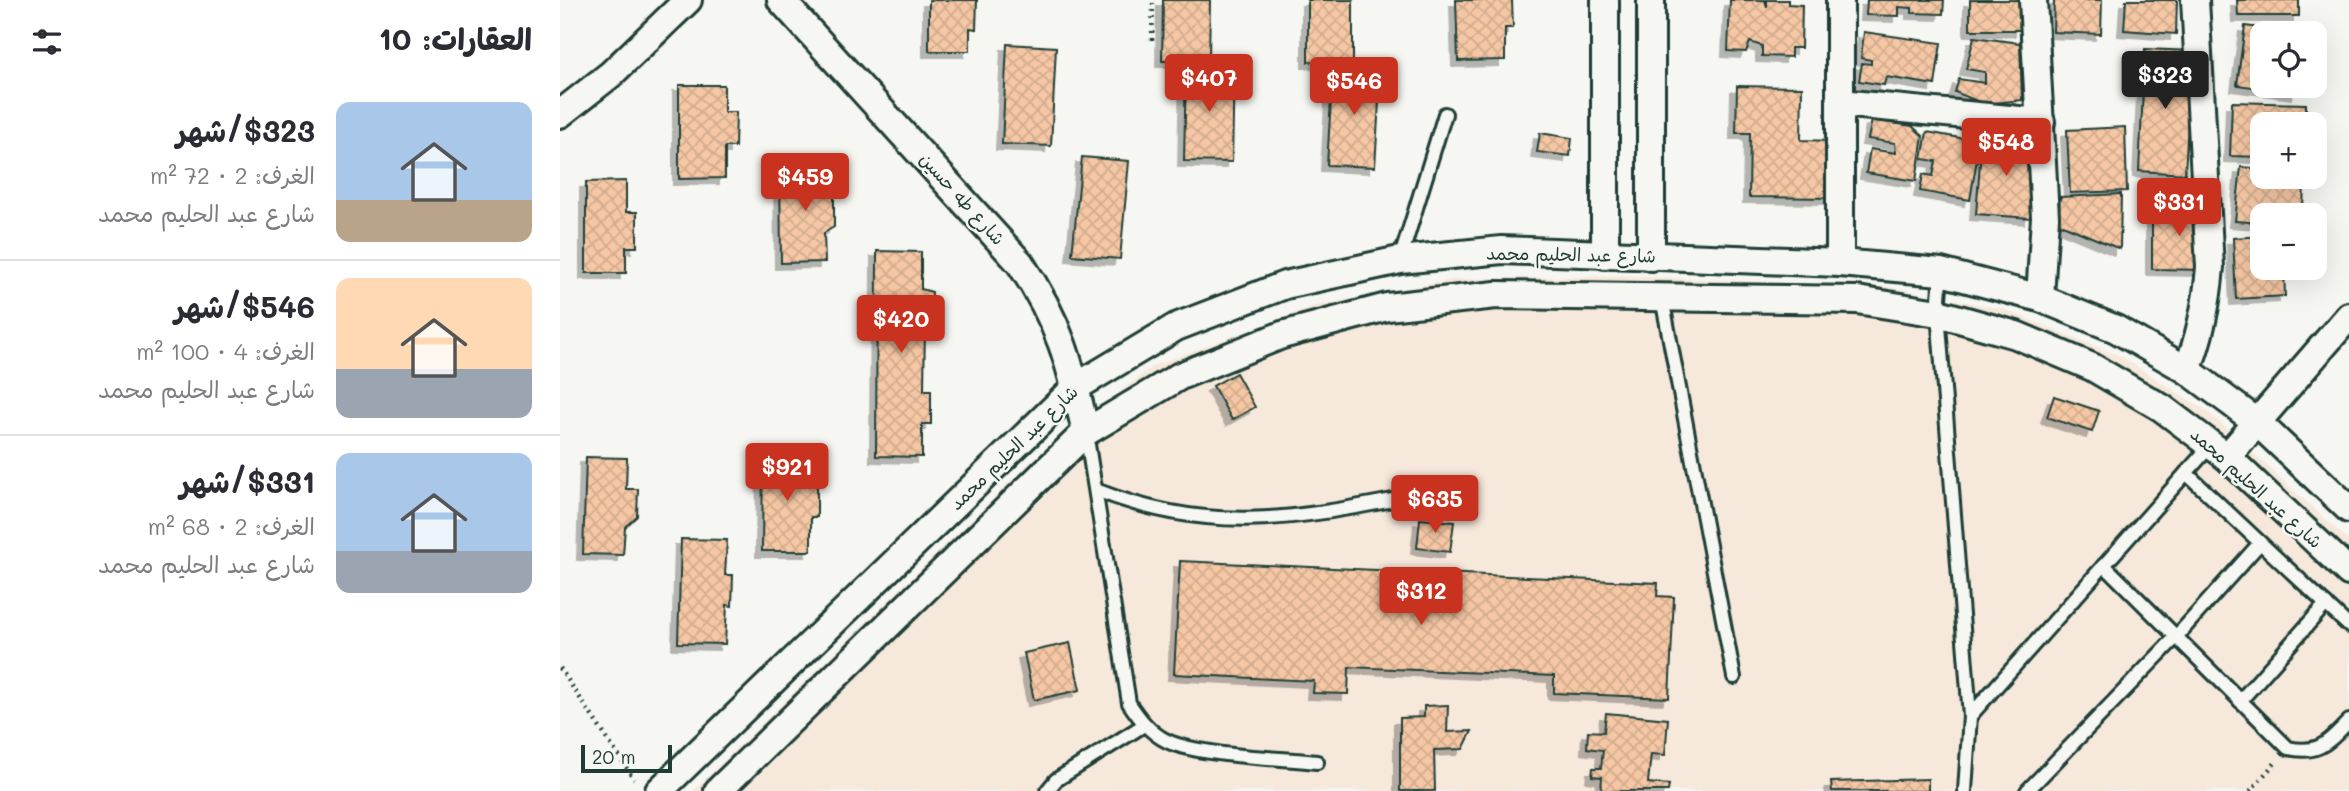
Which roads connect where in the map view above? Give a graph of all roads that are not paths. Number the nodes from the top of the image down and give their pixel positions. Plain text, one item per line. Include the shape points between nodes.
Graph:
1 (688, 0) edge
2 (781, 0) edge
3 (1605, 0) edge
4 (1651, 0) edge
5 (1840, 0) edge
6 (2033, 0) edge
7 (2195, 0) edge
8 (1840, 103) junction
9 (560, 114) edge
10 (1445, 114) dead end
11 (2041, 122) junction
12 (1605, 255) junction
13 (1651, 257) junction
14 (1400, 260) junction
15 (1840, 262) junction
16 (1941, 272) junction
17 (1662, 298) junction
18 (2040, 298) junction
19 (1938, 313) junction
20 (2349, 316) edge
21 (2187, 370) junction
22 (1076, 387) junction
23 (2258, 422) junction
24 (1086, 432) junction
25 (2219, 451) junction
26 (2186, 473) junction
27 (1096, 490) junction
28 (1403, 498) dead end
29 (2349, 509) edge
30 (2260, 542) junction
31 (2104, 565) junction
32 (2349, 572) edge
33 (2326, 604) junction
34 (2349, 626) edge
35 (2176, 638) junction
36 (1734, 677) dead end
37 (2240, 701) junction
38 (1970, 716) junction
39 (2349, 721) edge
40 (1144, 725) junction
41 (1317, 762) dead end
42 (659, 791) edge
43 (719, 791) edge
44 (1047, 791) edge
45 (1965, 791) edge
46 (2027, 791) edge

1 - 9 street via 611,74
2 - 22 street, شارع طه حسين via 1020,263 1045,301 1064,343
3 - 12 street
4 - 13 street
5 - 8 street
6 - 11 street
7 - 21 street via 2210,267 2200,336
8 - 11 street
8 - 15 street
10 - 14 lane
11 - 18 street via 2045,217
12 - 13 street, شارع عبد الحليم محمد
12 - 14 street, شارع عبد الحليم محمد via 1502,250
13 - 15 street, شارع عبد الحليم محمد
14 - 22 street, شارع عبد الحليم محمد via 1285,285 1176,327
15 - 16 street, شارع عبد الحليم محمد
16 - 18 street, شارع عبد الحليم محمد
16 - 19 lane
17 - 19 street, شارع عبد الحليم محمد via 1857,300
17 - 24 street, شارع عبد الحليم محمد via 1496,295 1387,307 1282,335 1180,376
17 - 36 lane
18 - 21 street, شارع عبد الحليم محمد via 2116,330
19 - 25 street, شارع عبد الحليم محمد via 2016,335 2092,367 2162,408
19 - 38 lane
20 - 23 street
21 - 23 street, شارع عبد الحليم محمد
22 - 24 street, شارع طه حسين
22 - 42 street, شارع عبد الحليم محمد
23 - 25 street
23 - 29 street, شارع عبد الحليم محمد
24 - 27 lane
24 - 43 street, شارع عبد الحليم محمد
25 - 26 lane
25 - 32 street, شارع عبد الحليم محمد
26 - 30 lane
26 - 31 lane
27 - 28 lane via 1133,505 1213,520 1306,517
27 - 40 lane via 1129,703
30 - 33 lane
30 - 35 lane
31 - 35 lane
31 - 38 lane
33 - 34 lane
33 - 37 lane
35 - 37 lane
35 - 46 lane
37 - 39 lane via 2288,748 2305,752 2322,747
38 - 45 lane
40 - 41 lane via 1166,741 1192,748
40 - 44 lane via 1056,780

